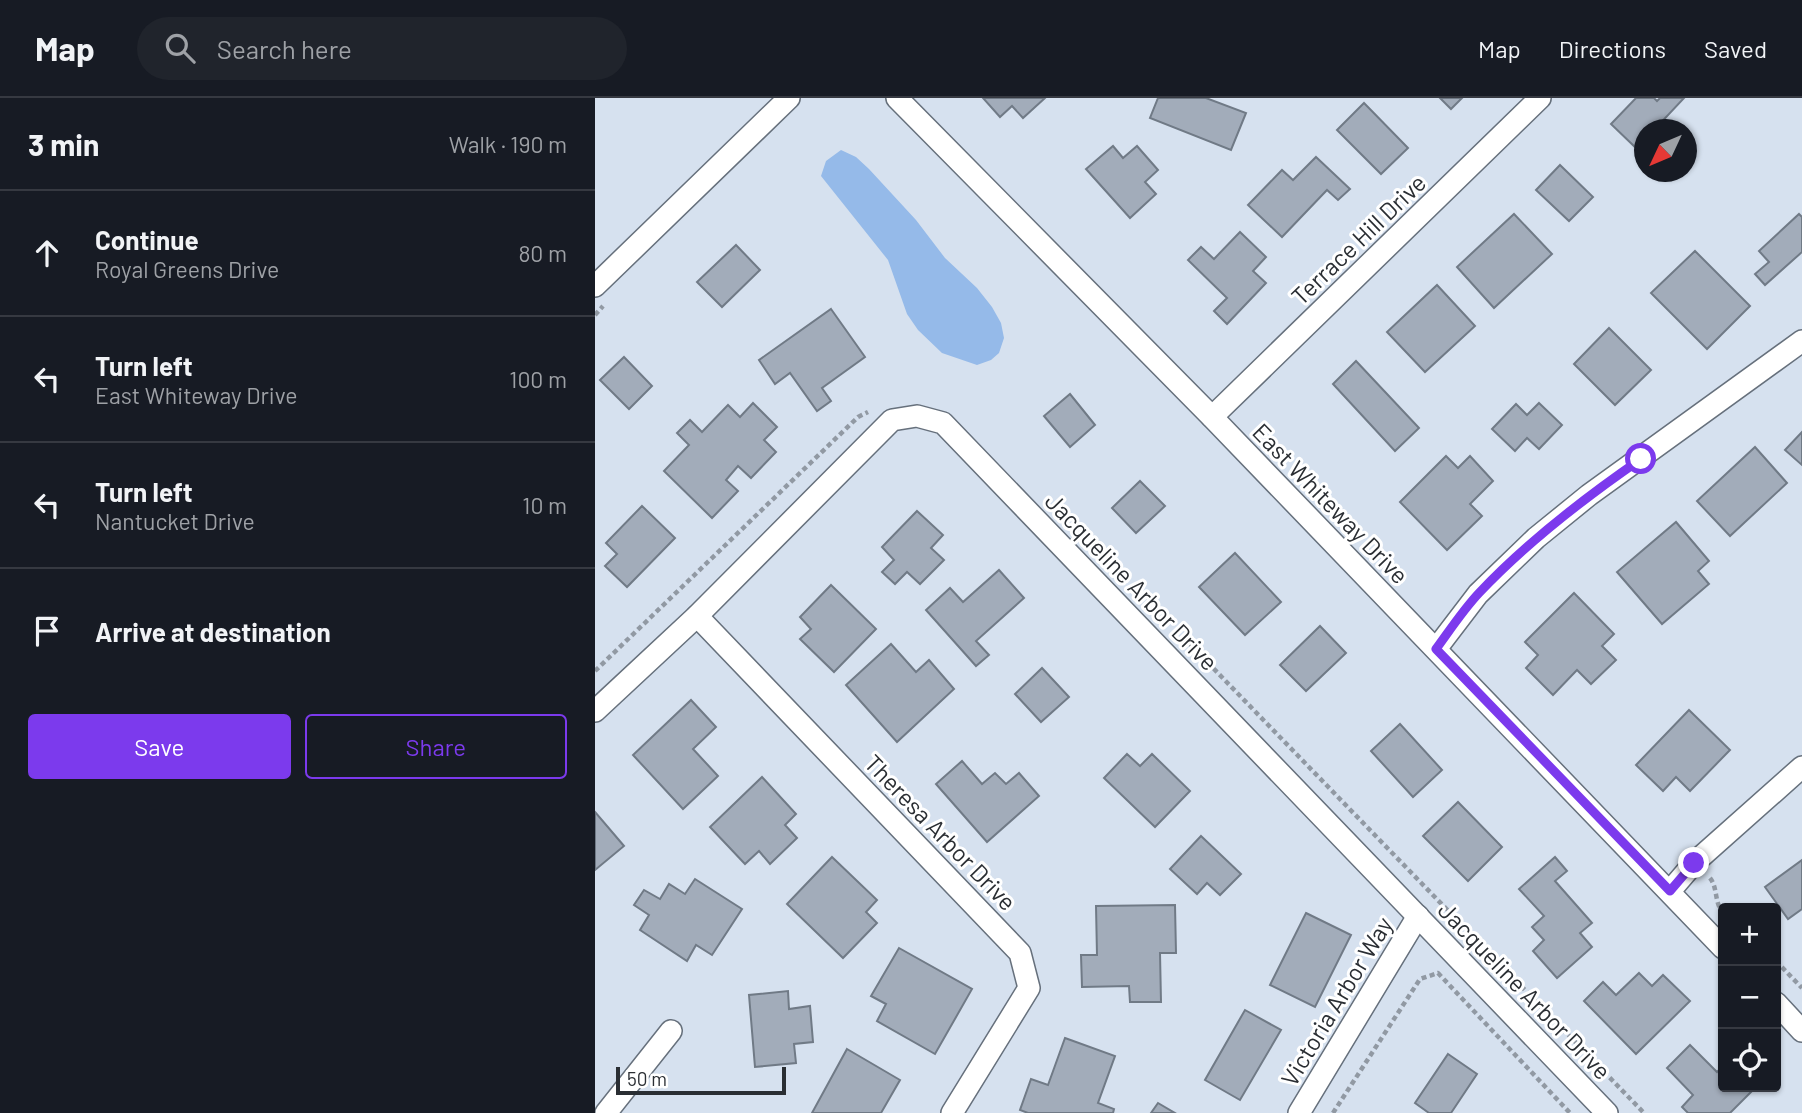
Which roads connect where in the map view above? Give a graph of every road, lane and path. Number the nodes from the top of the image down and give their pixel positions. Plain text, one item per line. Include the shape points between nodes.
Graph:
1 (789, 98) edge
2 (897, 98) edge
3 (1540, 98) edge
4 (595, 286) edge
5 (1802, 341) edge
6 (877, 407) dead end
7 (1212, 417) junction
8 (697, 616) junction
9 (1176, 631) dead end
10 (1436, 649) junction
11 (595, 671) edge
12 (595, 711) edge
13 (1802, 767) edge
14 (1694, 863) junction
15 (1670, 891) junction
16 (1718, 907) edge
17 (1419, 916) junction
18 (1718, 943) edge
19 (1781, 966) edge
20 (1802, 988) edge
21 (1781, 1008) edge
22 (671, 1031) dead end
23 (1802, 1031) edge
24 (606, 1113) edge
25 (952, 1113) edge
26 (1299, 1113) edge
27 (1333, 1113) edge
28 (1570, 1113) edge
29 (1607, 1113) edge
30 (1644, 1113) edge

1 - 4 street
2 - 7 street, East Whiteway Drive
3 - 7 street, Terrace Hill Drive
5 - 10 street via 1536,538 1478,594
6 - 11 path via 858,417
7 - 10 street, East Whiteway Drive
8 - 12 street, Jacqueline Arbor Drive
8 - 17 street, Jacqueline Arbor Drive via 892,420 916,416 943,423
8 - 25 street, Theresa Arbor Drive via 1020,953 1029,988
9 - 30 path
10 - 15 street, East Whiteway Drive
13 - 14 street
14 - 15 street
14 - 16 path via 1713,881
15 - 18 street, East Whiteway Drive
17 - 26 street, Victoria Arbor Way
17 - 29 street, Jacqueline Arbor Drive
19 - 20 path
21 - 23 street
22 - 24 street
27 - 28 path via 1420,979 1438,973

